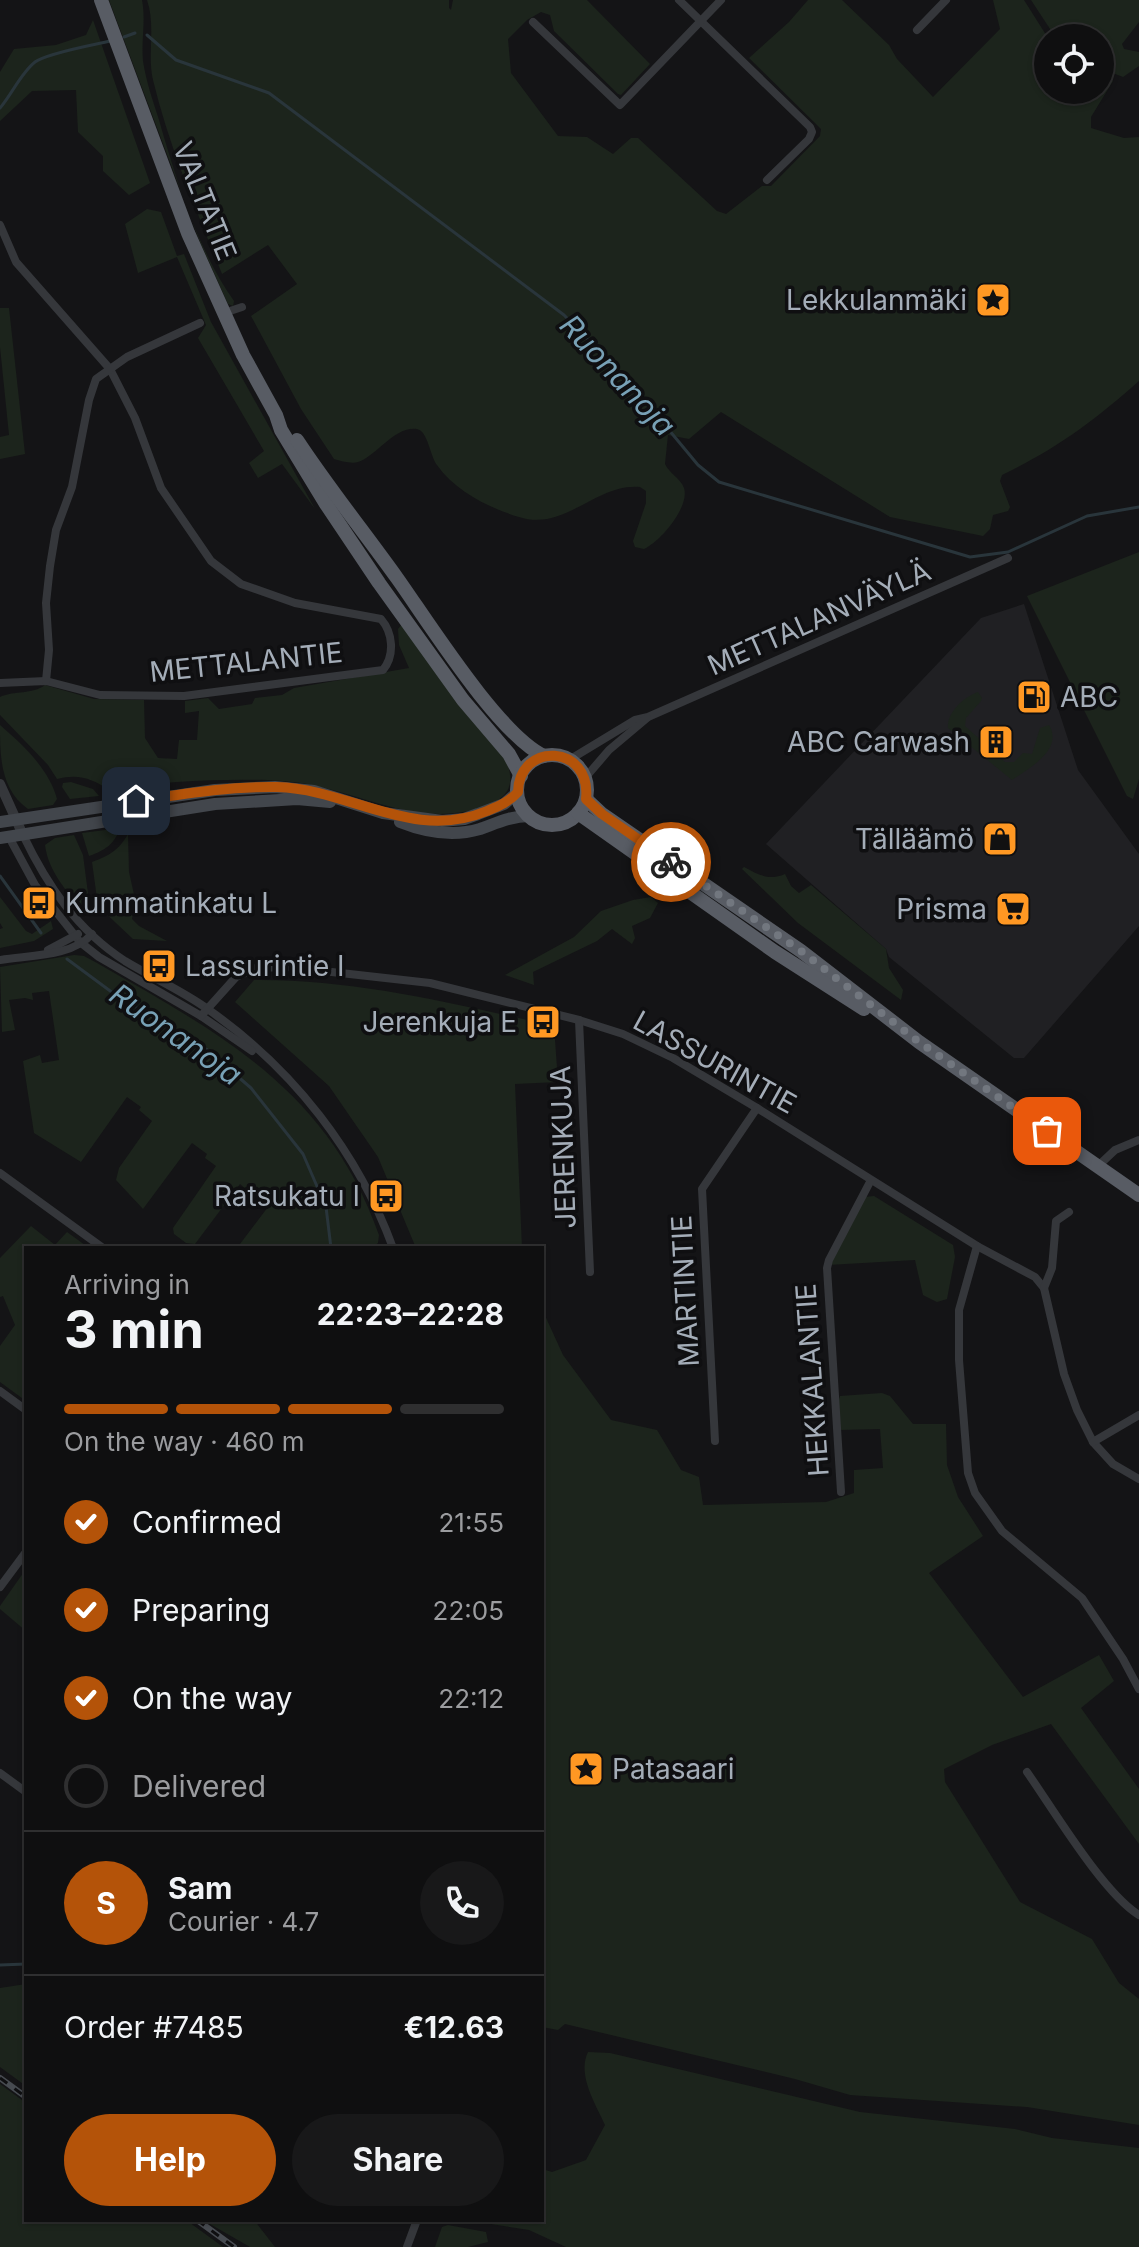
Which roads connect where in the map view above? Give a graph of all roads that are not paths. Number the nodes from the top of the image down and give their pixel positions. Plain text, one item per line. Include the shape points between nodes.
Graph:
1 (101, 0) edge
2 (679, 0) edge
3 (721, 0) edge
4 (946, 0) edge
5 (701, 21) junction
6 (533, 22) dead end
7 (917, 30) dead end
8 (767, 180) dead end
9 (0, 225) edge
10 (242, 307) dead end
11 (223, 313) junction
12 (200, 323) dead end
13 (110, 369) junction
14 (276, 415) junction
15 (1008, 558) dead end
16 (46, 681) junction
17 (0, 683) edge
18 (648, 717) junction
19 (544, 756) junction
20 (569, 760) junction
21 (521, 776) junction
22 (585, 778) junction
23 (0, 784) edge
24 (518, 792) junction
25 (582, 806) junction
26 (368, 809) junction
27 (383, 813) junction
28 (529, 816) junction
29 (5, 820) edge
30 (11, 837) edge
31 (89, 932) junction
32 (75, 937) junction
33 (83, 944) junction
34 (40, 954) junction
35 (0, 960) edge
36 (204, 1012) junction
37 (579, 1020) junction
38 (757, 1108) junction
39 (1139, 1140) edge
40 (1098, 1166) junction
41 (0, 1173) edge
42 (871, 1180) junction
43 (1139, 1195) edge
44 (1069, 1212) dead end
45 (100, 1246) edge
46 (392, 1246) edge
47 (977, 1246) junction
48 (590, 1272) dead end
49 (1044, 1288) junction
50 (0, 1391) edge
51 (24, 1409) edge
52 (1139, 1415) edge
53 (715, 1441) dead end
54 (1093, 1442) junction
55 (1139, 1479) edge
56 (841, 1492) dead end
57 (24, 1555) edge
58 (0, 1587) edge
59 (1139, 1689) edge
60 (1027, 1772) dead end
61 (0, 1773) edge
62 (24, 1791) edge
63 (1139, 1915) edge
64 (416, 2222) edge
65 (407, 2247) edge

1 - 11 highway, VALTATIE
2 - 5 street
3 - 5 street
4 - 7 street
5 - 6 street via 620,105
5 - 8 street via 810,127 809,139
9 - 13 street via 16,262
10 - 11 street
11 - 14 highway, VALTATIE
12 - 13 street
13 - 16 street via 96,379 72,487 56,530 46,603
13 - 16 street, METTALANTIE via 161,488 211,561 241,584 295,603 381,619 388,627 389,662 383,670 184,696 100,695
14 - 19 highway, VALTATIE via 483,696 522,742
14 - 21 highway, VALTATIE via 366,564
15 - 18 street, METTALANVÄYLÄ
16 - 17 street, METTALANTIE
18 - 20 street, METTALANVÄYLÄ
18 - 22 street, METTALANVÄYLÄ
19 - 20 highway
19 - 21 highway
20 - 22 highway
21 - 24 highway
22 - 25 highway
23 - 29 street
24 - 27 main road via 504,804 464,819
24 - 28 highway
25 - 28 highway via 563,824
25 - 40 highway via 775,952 919,1042
26 - 27 main road
26 - 29 main road via 314,791 275,787 215,790
26 - 30 main road via 297,799 242,802
27 - 28 main road via 410,826 452,833
29 - 30 street
30 - 31 street
30 - 32 street via 35,885
31 - 32 street
31 - 33 street
31 - 36 street
32 - 33 street
32 - 34 street
33 - 34 street
33 - 36 street via 120,970
34 - 35 street
36 - 37 street, LASSURINTIE via 245,971 287,967 430,983
36 - 46 street via 246,1039 326,1122 374,1200
37 - 38 street, LASSURINTIE via 657,1049
37 - 48 street, JERENKUJA
38 - 42 street, LASSURINTIE
38 - 53 street, MARTINTIE via 702,1189
39 - 40 street via 1115,1150
40 - 43 highway
41 - 45 street
42 - 47 street, LASSURINTIE
42 - 56 street, HEKKALANTIE via 827,1268
44 - 49 street via 1056,1221 1052,1268
47 - 49 street, LASSURINTIE via 1035,1277
47 - 59 street via 959,1310 971,1483 1002,1531 1082,1598
49 - 54 street via 1064,1374
50 - 51 street
52 - 54 street
54 - 55 street via 1113,1464
57 - 58 street
60 - 63 street via 1092,1865
61 - 62 street
64 - 65 street

